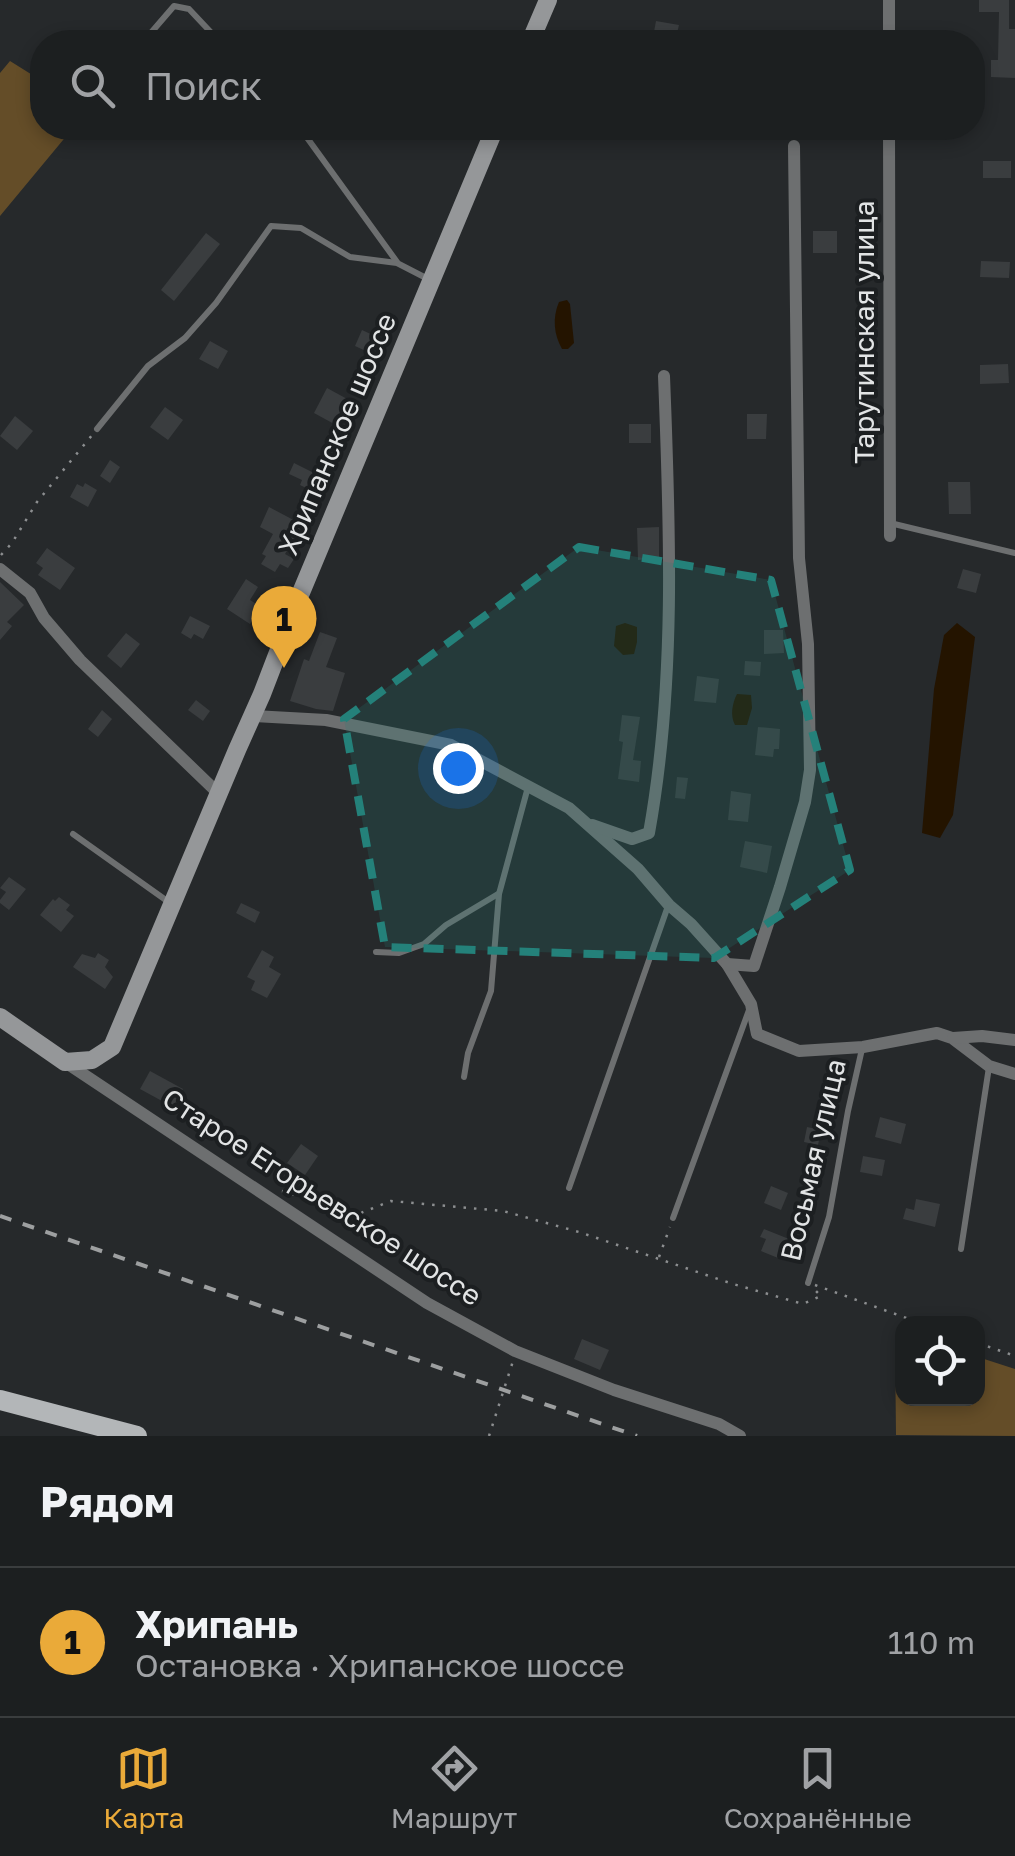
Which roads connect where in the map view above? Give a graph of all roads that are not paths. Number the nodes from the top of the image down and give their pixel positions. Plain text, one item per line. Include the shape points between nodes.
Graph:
1 (548, 0) edge
2 (888, 0) edge
3 (153, 30) edge
4 (208, 30) edge
5 (535, 30) edge
6 (889, 30) edge
7 (309, 140) edge
8 (490, 140) edge
9 (889, 140) edge
10 (794, 146) dead end
11 (398, 263) junction
12 (431, 280) junction
13 (664, 376) dead end
14 (97, 429) road end
15 (890, 529) joint
16 (1015, 553) edge
17 (0, 568) edge
18 (252, 716) junction
19 (528, 786) junction
20 (220, 794) junction
21 (585, 822) junction
22 (73, 834) dead end
23 (499, 894) junction
24 (172, 904) junction
25 (668, 905) junction
26 (376, 952) dead end
27 (727, 964) junction
28 (751, 1004) junction
29 (0, 1018) edge
30 (952, 1038) junction
31 (1015, 1040) edge
32 (863, 1048) junction
33 (66, 1062) junction
34 (989, 1066) junction
35 (1015, 1074) edge
36 (464, 1077) dead end
37 (568, 1188) dead end
38 (672, 1218) road end
39 (961, 1249) dead end
40 (808, 1282) road end
41 (0, 1400) edge
42 (100, 1431) edge
43 (137, 1436) edge
44 (740, 1436) edge

1 - 5 main road
2 - 6 street
3 - 4 lane via 174,6 189,10
7 - 11 lane
8 - 12 main road, Хрипанское шоссе
9 - 15 street, Тарутинская улица
10 - 27 street via 798,558 808,644 810,770 754,966
11 - 12 lane
11 - 14 lane via 350,256 301,228 271,226 216,304 148,366
12 - 18 main road, Хрипанское шоссе
13 - 21 street via 665,700 649,833 632,839
15 - 16 lane
17 - 20 street via 30,593 80,660
18 - 19 street via 326,720 450,745
18 - 20 main road, Хрипанское шоссе
19 - 21 street
19 - 23 lane
20 - 24 main road, Хрипанское шоссе
21 - 25 street
22 - 24 lane
23 - 26 lane via 424,944
23 - 36 lane via 491,991
24 - 33 main road, Хрипанское шоссе via 112,1047 92,1060
25 - 27 street
25 - 37 lane
27 - 28 street
28 - 32 street via 757,1034 799,1051
28 - 38 lane
29 - 33 main road, Старое Егорьевское шоссе
30 - 31 street
30 - 32 street via 937,1033
30 - 34 street
32 - 40 lane, Восьмая улица via 829,1218
33 - 44 street, Старое Егорьевское шоссе via 427,1304 515,1351
34 - 35 street
34 - 39 lane
41 - 42 main road
42 - 43 main road

